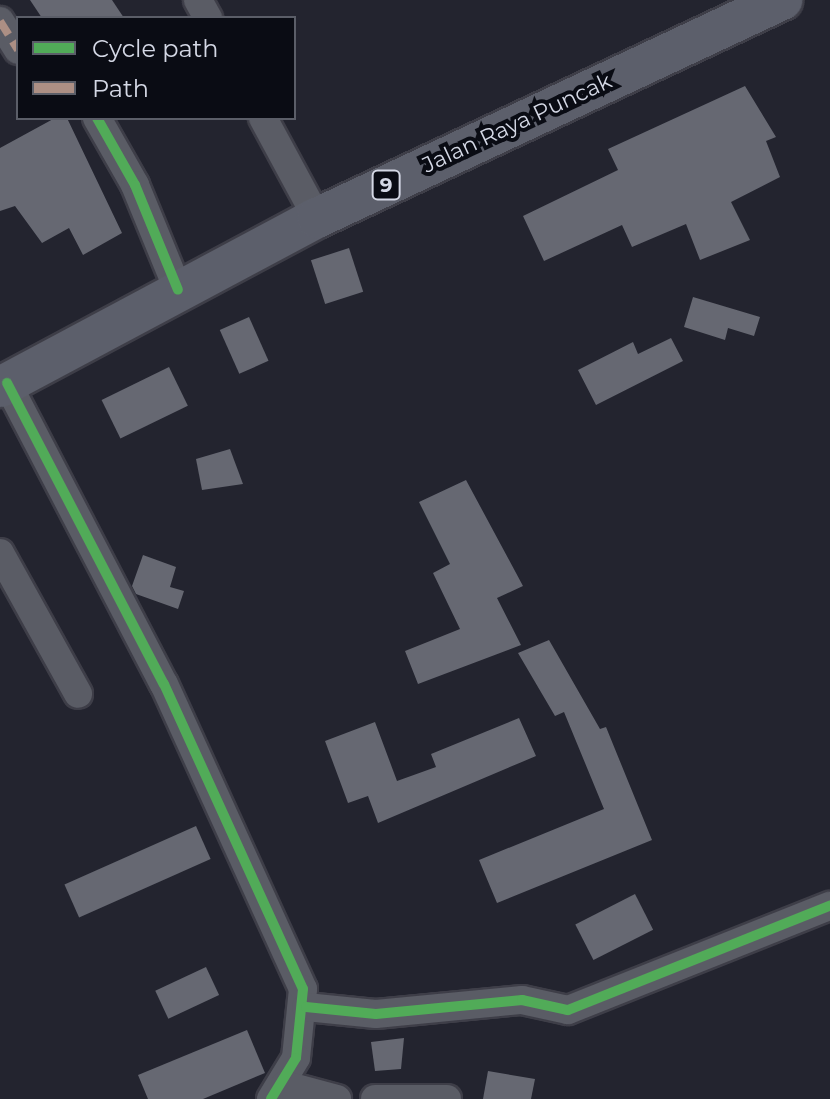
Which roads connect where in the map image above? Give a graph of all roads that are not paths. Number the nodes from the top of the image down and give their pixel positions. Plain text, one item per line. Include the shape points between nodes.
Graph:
1 (782, 0) edge
2 (0, 21) edge
3 (16, 47) edge
4 (98, 120) edge
5 (264, 120) edge
6 (317, 218) junction
7 (178, 290) junction
8 (4, 385) edge
9 (0, 553) edge
10 (78, 694) dead end
11 (830, 906) edge
12 (306, 1007) junction
13 (278, 1092) edge
14 (337, 1099) edge
15 (375, 1099) edge
16 (447, 1099) edge

1 - 6 highway, Jalan Raya Puncak / 9
2 - 3 street
4 - 7 street via 135,185
5 - 6 street
6 - 7 highway, Jalan Raya Puncak / 9
7 - 8 highway, Jalan Raya Puncak / 9
8 - 12 street via 164,684
9 - 10 street
11 - 12 street via 568,1010 522,1000 389,1014
12 - 13 street
13 - 14 street
15 - 16 street

